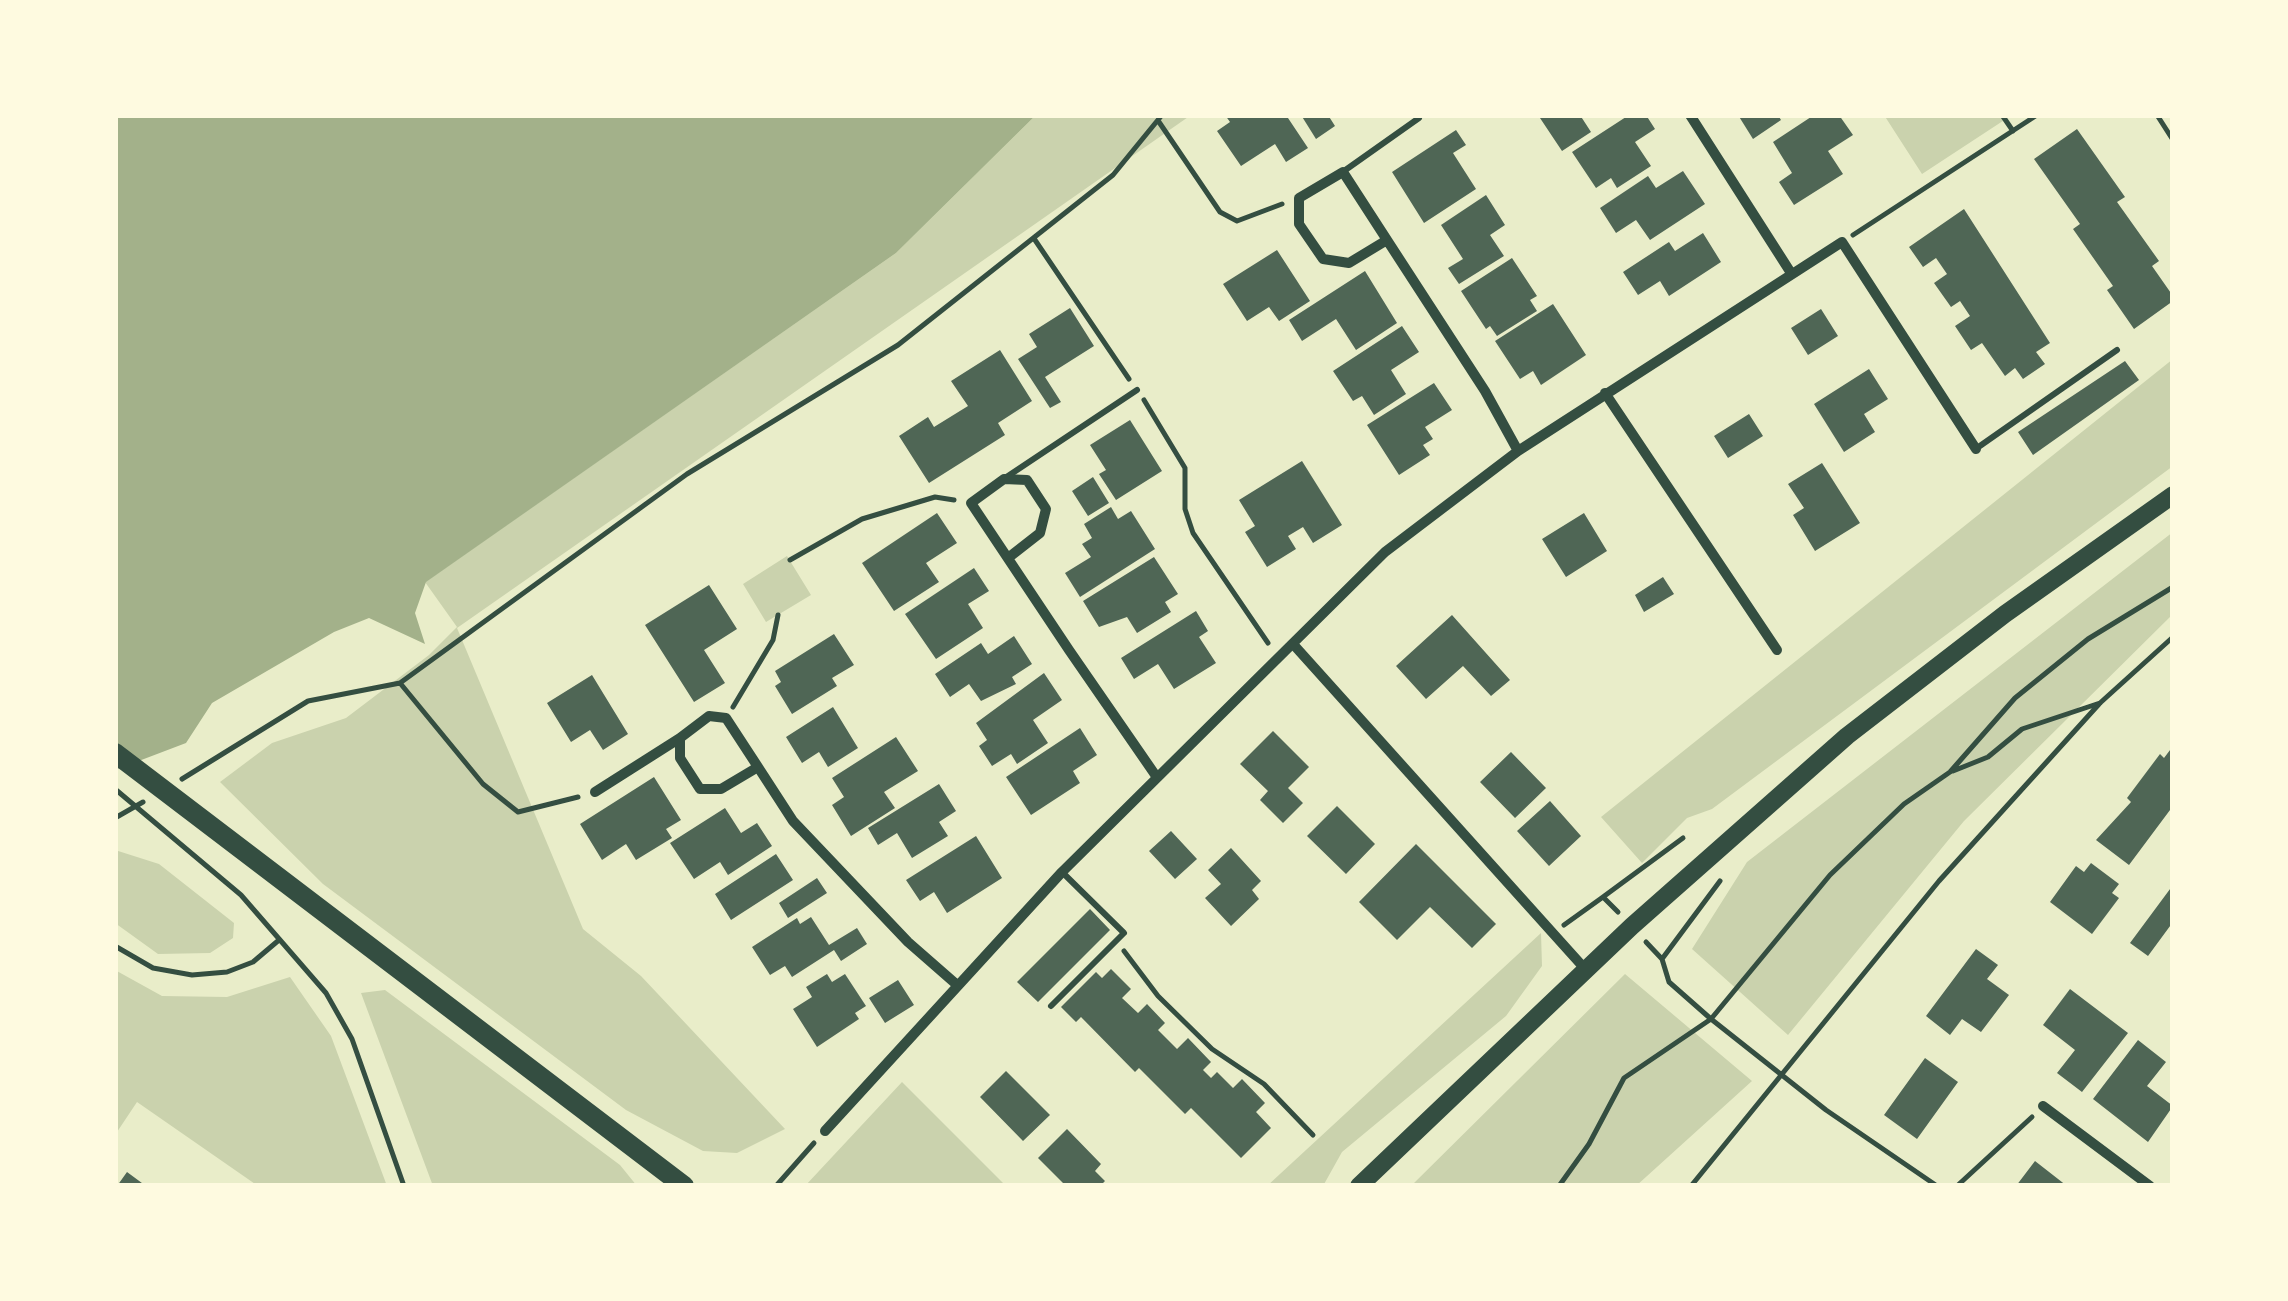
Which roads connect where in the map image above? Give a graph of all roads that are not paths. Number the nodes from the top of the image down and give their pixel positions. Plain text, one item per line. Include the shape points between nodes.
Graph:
1 (1690, 115) edge
2 (1419, 118) dead end
3 (1343, 172) junction
4 (1387, 240) junction
5 (1791, 273) junction
6 (2117, 350) dead end
7 (1137, 390) road end
8 (1605, 394) junction
9 (1976, 449) joint
10 (1518, 451) junction
11 (1004, 478) junction
12 (2173, 495) edge
13 (1008, 558) junction
14 (1293, 644) junction
15 (1776, 650) dead end
16 (680, 738) junction
17 (115, 753) edge
18 (758, 767) junction
19 (1156, 776) junction
20 (594, 792) road end
21 (1062, 872) junction
22 (1586, 970) junction
23 (956, 984) junction
24 (1051, 1006) dead end
25 (2043, 1106) road end
26 (825, 1131) road end
27 (684, 1186) edge
28 (1359, 1186) edge
29 (2150, 1186) edge

1 - 5 street
2 - 3 lane
3 - 4 street
3 - 4 street via 1299,198 1299,224 1323,258 1349,262
4 - 10 street
5 - 8 street
5 - 9 street via 1842,242
6 - 9 lane
7 - 11 lane
8 - 10 street
8 - 15 street
10 - 14 street via 1385,552
11 - 13 street via 971,502
11 - 13 street via 1027,480 1046,509 1040,533
12 - 22 main road via 1847,736
13 - 19 street
14 - 19 street
14 - 22 street
16 - 18 street via 709,716 726,718
16 - 18 street via 680,758 700,789 721,790
16 - 20 street
17 - 27 main road
18 - 23 street via 793,821
19 - 21 street
21 - 23 street
21 - 24 lane via 1124,933
22 - 28 main road
23 - 26 street
25 - 29 street

